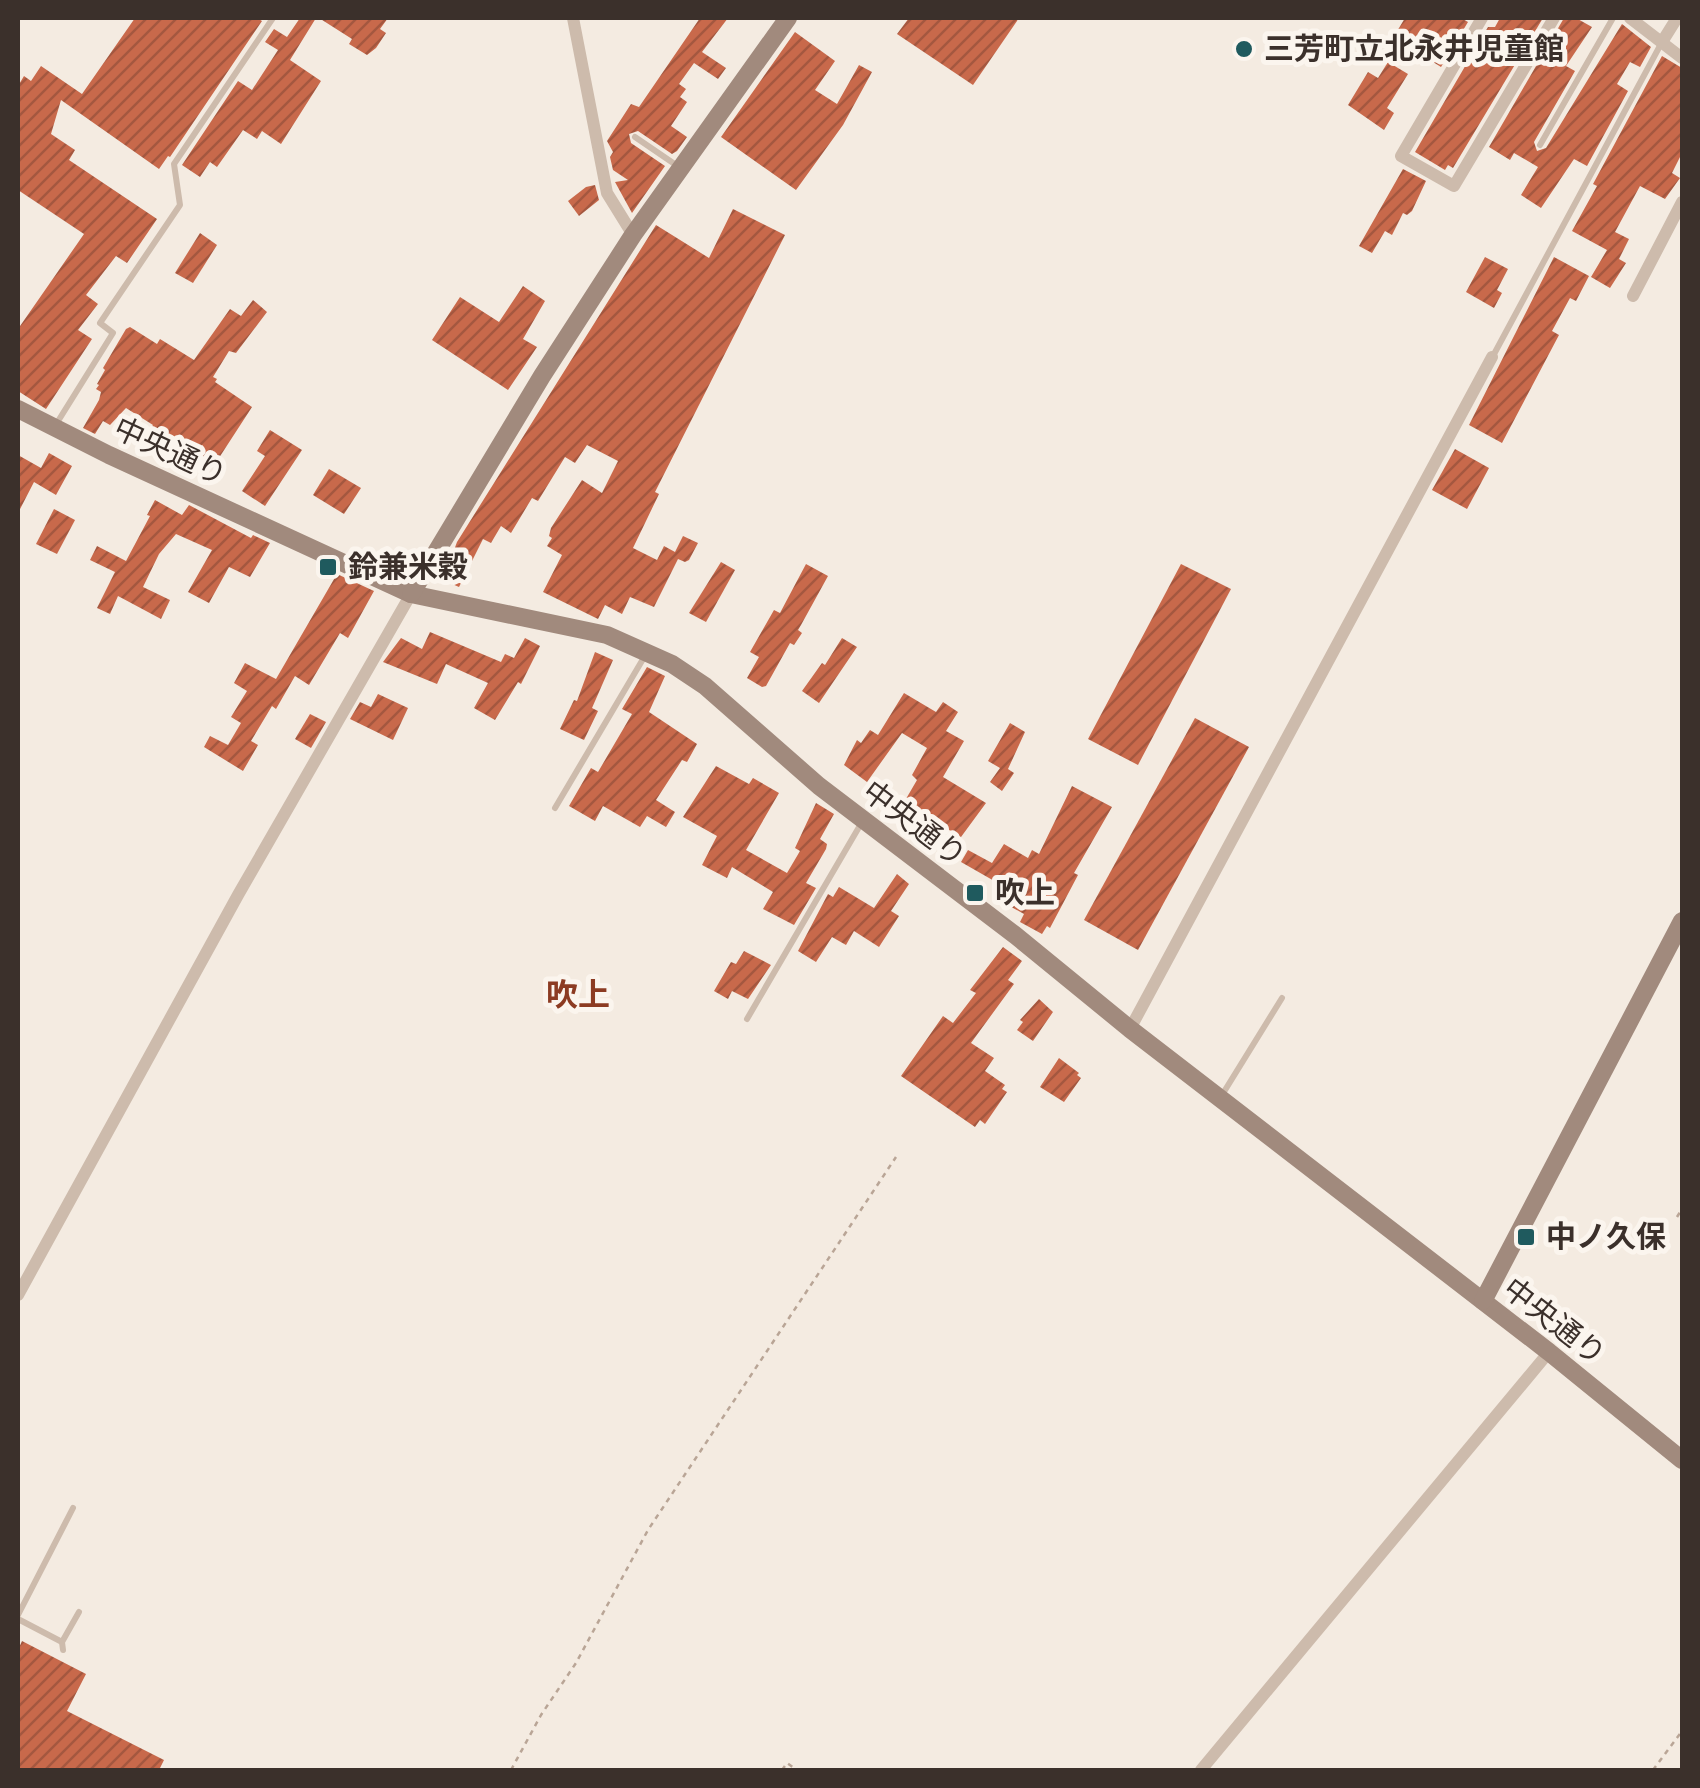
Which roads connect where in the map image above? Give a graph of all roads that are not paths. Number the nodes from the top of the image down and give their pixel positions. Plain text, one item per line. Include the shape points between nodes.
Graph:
1 (272, 18) edge
2 (573, 18) edge
3 (788, 18) edge
4 (1482, 18) edge
5 (1554, 18) edge
6 (1613, 18) edge
7 (1630, 18) edge
8 (1677, 18) edge
9 (1662, 42) junction
10 (1682, 58) edge
11 (634, 137) dead end
12 (1540, 144) dead end
13 (681, 168) junction
14 (1682, 202) edge
15 (634, 235) junction
16 (1632, 296) dead end
17 (1492, 357) joint
18 (18, 409) edge
19 (55, 427) junction
20 (411, 594) junction
21 (647, 652) junction
22 (556, 808) dead end
23 (862, 821) junction
24 (1682, 921) edge
25 (1282, 998) dead end
26 (747, 1018) dead end
27 (1130, 1029) junction
28 (1220, 1099) junction
29 (18, 1294) edge
30 (1483, 1301) junction
31 (1548, 1352) junction
32 (1682, 1460) edge
33 (73, 1508) dead end
34 (79, 1612) dead end
35 (18, 1617) edge
36 (1201, 1770) edge

1 - 19 lane via 174,164 180,205 100,323 112,332
2 - 15 street via 606,193
3 - 13 street
4 - 5 street via 1401,156 1454,186
6 - 12 lane
7 - 9 street
8 - 9 street
9 - 10 street
9 - 17 lane
11 - 13 lane
13 - 15 street
14 - 16 street
15 - 20 street
17 - 27 street
18 - 19 street, 中央通り
19 - 20 street, 中央通り
20 - 21 street, 中央通り via 607,635
20 - 29 street
21 - 22 lane
21 - 23 street, 中央通り via 705,686
23 - 26 lane
23 - 27 street, 中央通り
24 - 30 street
25 - 28 lane
27 - 28 street, 中央通り
28 - 30 street, 中央通り
30 - 31 street, 中央通り
31 - 32 street, 中央通り
31 - 36 street
33 - 35 lane
34 - 35 lane via 62,1646

